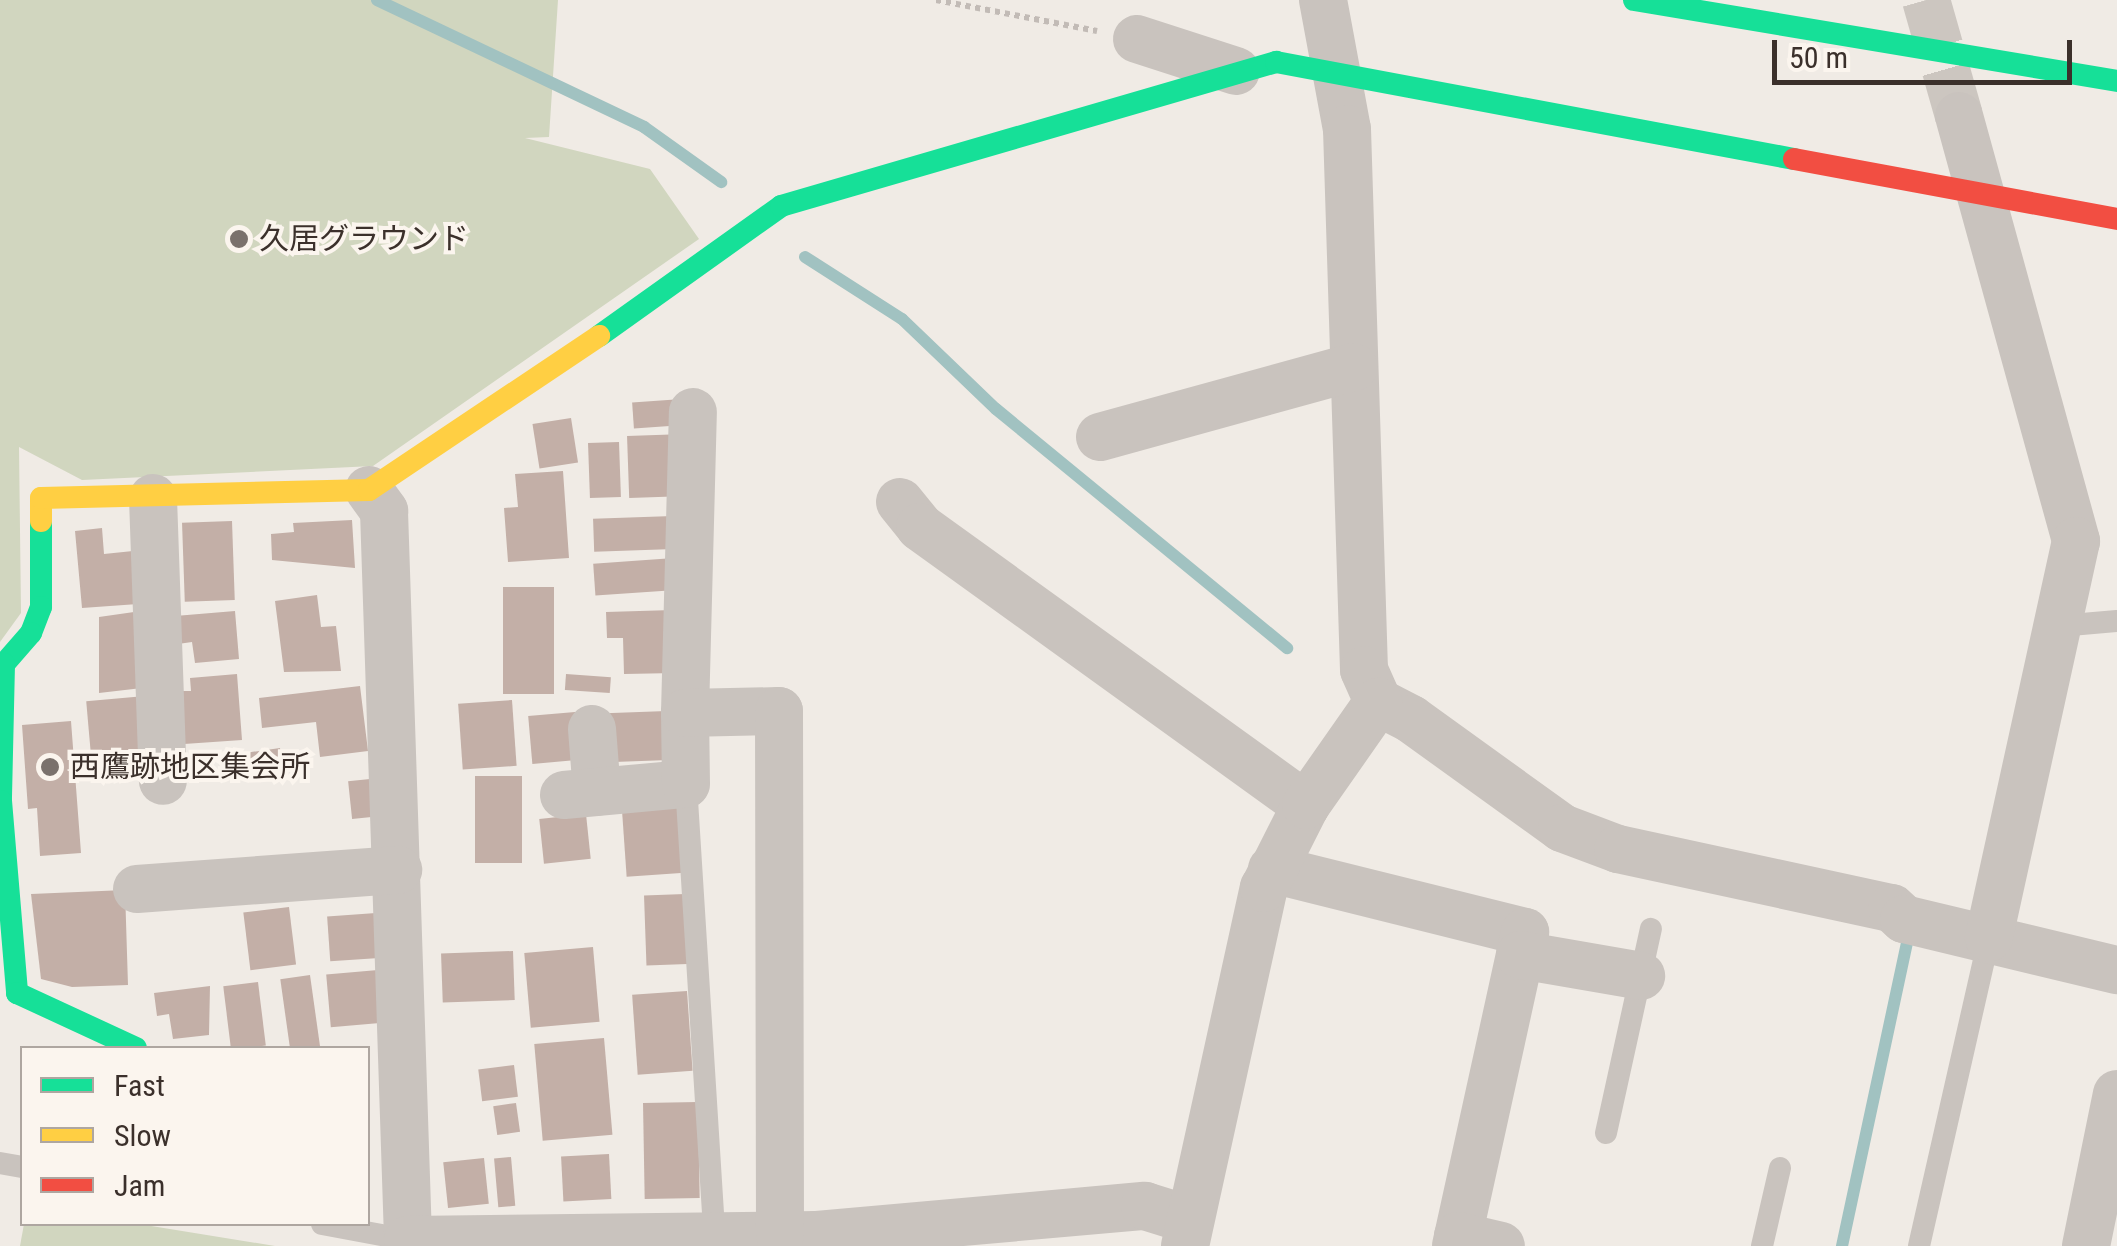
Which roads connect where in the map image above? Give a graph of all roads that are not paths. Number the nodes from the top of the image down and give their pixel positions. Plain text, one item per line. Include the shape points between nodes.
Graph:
1 (1323, 0) edge
2 (1634, 0) edge
3 (1697, 0) edge
4 (2004, 36) dead end
5 (1137, 39) road end
6 (1236, 71) junction
7 (1337, 72) junction
8 (2117, 81) edge
9 (1959, 116) tunnel mouth
10 (1980, 196) junction
11 (2117, 219) edge
12 (1354, 367) junction
13 (693, 412) dead end
14 (1100, 437) dead end
15 (369, 490) junction
16 (153, 498) junction
17 (900, 502) dead end
18 (2117, 622) edge
19 (2059, 626) junction
20 (1378, 702) junction
21 (685, 714) junction
22 (592, 730) dead end
23 (163, 781) dead end
24 (686, 784) junction
25 (1306, 805) junction
26 (1272, 869) junction
27 (398, 870) junction
28 (136, 889) dead end
29 (1651, 929) dead end
30 (1988, 938) junction
31 (1520, 956) junction
32 (2117, 970) edge
33 (1641, 976) junction
34 (132, 1046) edge
35 (2117, 1094) edge
36 (1606, 1133) dead end
37 (1780, 1168) dead end
38 (387, 1173) edge
39 (333, 1226) edge
40 (1188, 1233) edge
41 (780, 1235) junction
42 (408, 1240) junction
43 (707, 1240) edge
44 (1471, 1243) edge
45 (1762, 1246) edge
46 (1919, 1246) edge
47 (2086, 1246) edge

1 - 7 street
2 - 8 main road
3 - 4 main road
5 - 6 street
6 - 7 main road via 1276,62
6 - 15 main road via 782,206 493,413
7 - 10 main road
7 - 12 street via 1347,129
9 - 10 street
10 - 11 main road
10 - 19 street via 2076,540
12 - 14 street
12 - 20 street via 1364,670
13 - 21 street
15 - 16 main road
15 - 27 street via 384,511
16 - 23 street
16 - 34 main road via 41,498 41,607 31,633 4,664 1,800 17,993
17 - 25 street via 920,527
18 - 19 lane
19 - 30 street
20 - 25 street
20 - 30 street via 1562,828 1618,848 1892,908 1904,919
21 - 24 street
21 - 41 street via 779,711
22 - 24 street via 581,793
24 - 43 lane
25 - 26 street
26 - 31 street via 1525,932
26 - 40 street
27 - 28 street
27 - 38 street
29 - 33 lane
30 - 32 street
30 - 46 lane
31 - 33 street
31 - 44 street
33 - 36 lane
35 - 47 street
37 - 45 lane
38 - 42 street
39 - 42 lane
40 - 41 street via 1144,1206
41 - 43 street
42 - 43 street

